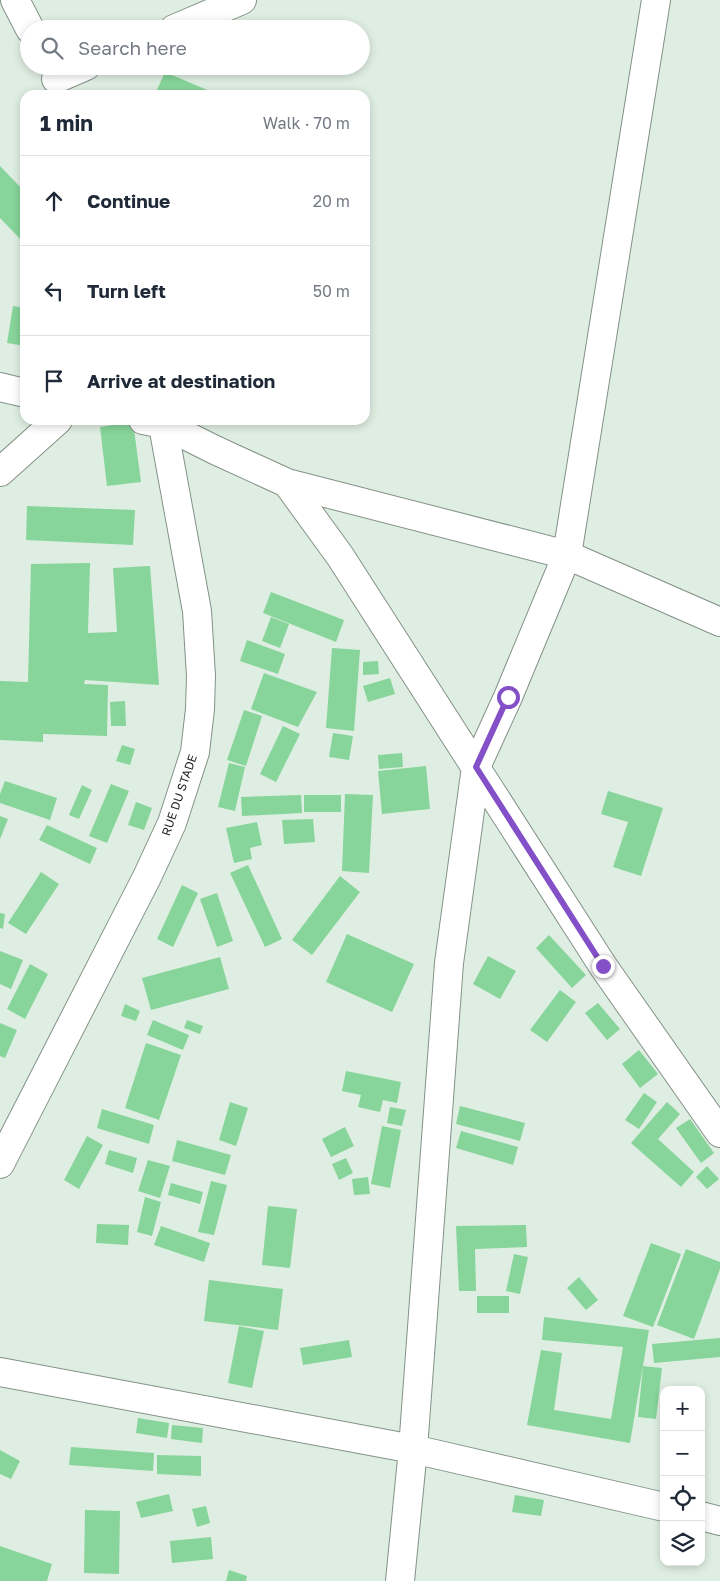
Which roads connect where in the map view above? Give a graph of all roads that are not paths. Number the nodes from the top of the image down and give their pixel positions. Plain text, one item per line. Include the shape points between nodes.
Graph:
1 (15, 0) edge
2 (242, 0) edge
3 (656, 0) edge
4 (25, 20) edge
5 (195, 20) edge
6 (0, 387) edge
7 (20, 393) edge
8 (52, 425) edge
9 (157, 425) edge
10 (164, 425) edge
11 (0, 472) edge
12 (287, 483) junction
13 (567, 555) junction
14 (720, 622) edge
15 (476, 767) junction
16 (720, 1133) edge
17 (0, 1164) edge
18 (0, 1372) edge
19 (414, 1449) junction
20 (660, 1506) edge
21 (705, 1517) edge
22 (720, 1521) edge
23 (400, 1581) edge

1 - 4 street
2 - 5 street
3 - 13 street
6 - 7 street
8 - 11 street
9 - 17 street, RUE DU STADE via 197,611 201,676 195,752 172,823 147,877
10 - 12 street
12 - 13 street
12 - 15 street via 340,556
13 - 14 street
13 - 15 street
15 - 16 street via 603,966
15 - 19 street via 449,963
18 - 19 street
19 - 20 street
19 - 23 street
21 - 22 street

